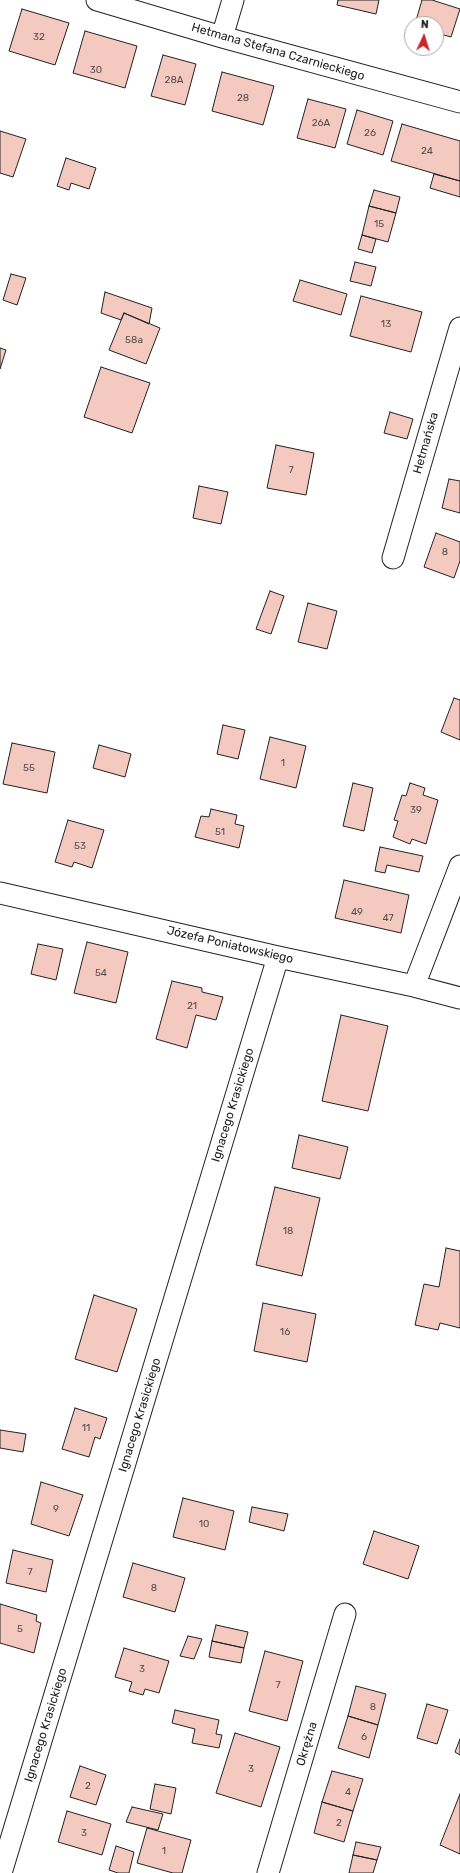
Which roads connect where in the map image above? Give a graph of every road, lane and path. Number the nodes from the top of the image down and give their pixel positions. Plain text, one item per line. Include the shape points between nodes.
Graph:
1 (97, 0) edge
2 (233, 0) edge
3 (222, 37) junction
4 (460, 102) edge
5 (460, 328) edge
6 (393, 558) dead end
7 (460, 866) edge
8 (0, 893) edge
9 (278, 957) junction
10 (414, 986) junction
11 (460, 998) edge
12 (345, 1614) dead end
13 (1, 1873) edge
14 (268, 1873) edge

1 - 3 street, Hetmana Stefana Czarnieckiego
2 - 3 street
3 - 4 street, Hetmana Stefana Czarnieckiego
5 - 6 street, Hetmańska
7 - 10 street
8 - 9 street, Józefa Poniatowskiego
9 - 10 street, Józefa Poniatowskiego
9 - 13 street, Ignacego Krasickiego
10 - 11 street, Józefa Poniatowskiego
12 - 14 street, Okrężna

